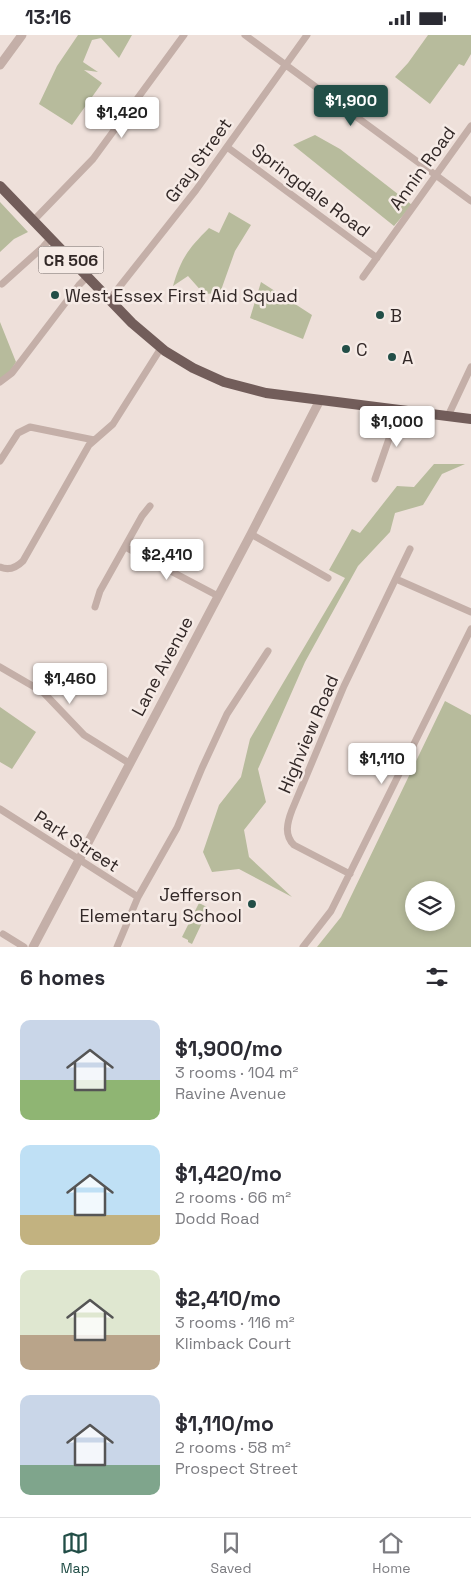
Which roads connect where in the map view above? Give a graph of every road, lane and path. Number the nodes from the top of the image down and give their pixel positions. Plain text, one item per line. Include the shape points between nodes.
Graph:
1 (22, 35) edge
2 (184, 35) edge
3 (245, 35) edge
4 (307, 35) edge
5 (0, 65) edge
6 (284, 65) junction
7 (471, 126) edge
8 (227, 147) junction
9 (435, 175) junction
10 (0, 186) edge
11 (471, 201) edge
12 (33, 221) junction
13 (50, 239) junction
14 (377, 258) junction
15 (87, 277) junction
16 (363, 277) dead end
17 (2, 284) dead end
18 (109, 300) junction
19 (161, 348) junction
20 (471, 367) edge
21 (0, 382) edge
22 (320, 400) junction
23 (399, 410) junction
24 (448, 416) junction
25 (471, 419) edge
26 (94, 440) junction
27 (0, 461) edge
28 (375, 479) dead end
29 (150, 506) dead end
30 (251, 534) junction
31 (125, 547) junction
32 (410, 549) dead end
33 (0, 567) edge
34 (328, 578) dead end
35 (396, 579) junction
36 (218, 595) junction
37 (95, 607) dead end
38 (471, 611) edge
39 (471, 629) edge
40 (268, 651) dead end
41 (0, 667) edge
42 (130, 763) junction
43 (0, 809) edge
44 (78, 860) junction
45 (350, 874) junction
46 (138, 897) junction
47 (3, 934) dead end
48 (24, 947) edge
49 (32, 947) edge
50 (117, 947) edge
51 (303, 947) edge

1 - 5 street
2 - 12 street via 93,159
3 - 6 street
4 - 6 street, Gray Street
6 - 8 street, Gray Street
6 - 9 street
7 - 9 street, Annin Road
8 - 14 street, Springdale Road
8 - 18 street, Gray Street
9 - 11 street
9 - 14 street, Annin Road
10 - 12 main road, CR 506
12 - 13 main road, CR 506
13 - 15 main road, CR 506
13 - 17 street
14 - 16 street, Annin Road
15 - 18 main road, CR 506
15 - 21 street via 12,373
18 - 19 main road, CR 506
19 - 22 main road, CR 506 via 224,382 266,393
19 - 26 street via 113,424
20 - 24 street
22 - 23 main road, CR 506
22 - 30 street, Lane Avenue
23 - 24 main road, CR 506
23 - 28 street
24 - 25 main road, CR 506
26 - 27 street via 30,427 18,433
26 - 33 street via 23,561 14,568
29 - 31 street
30 - 34 street
30 - 36 street, Lane Avenue
31 - 36 street
31 - 37 street via 100,591
32 - 35 street, Highview Road
35 - 38 street
35 - 45 street, Highview Road via 344,686 287,826 289,841 294,845
36 - 42 street, Lane Avenue
39 - 45 street
40 - 46 street via 227,714 178,828
41 - 42 street via 43,692 84,735
42 - 44 street, Lane Avenue
43 - 44 street, Park Street
44 - 46 street, Park Street
44 - 49 street, Lane Avenue
45 - 51 street via 330,911
46 - 50 street
47 - 48 street

